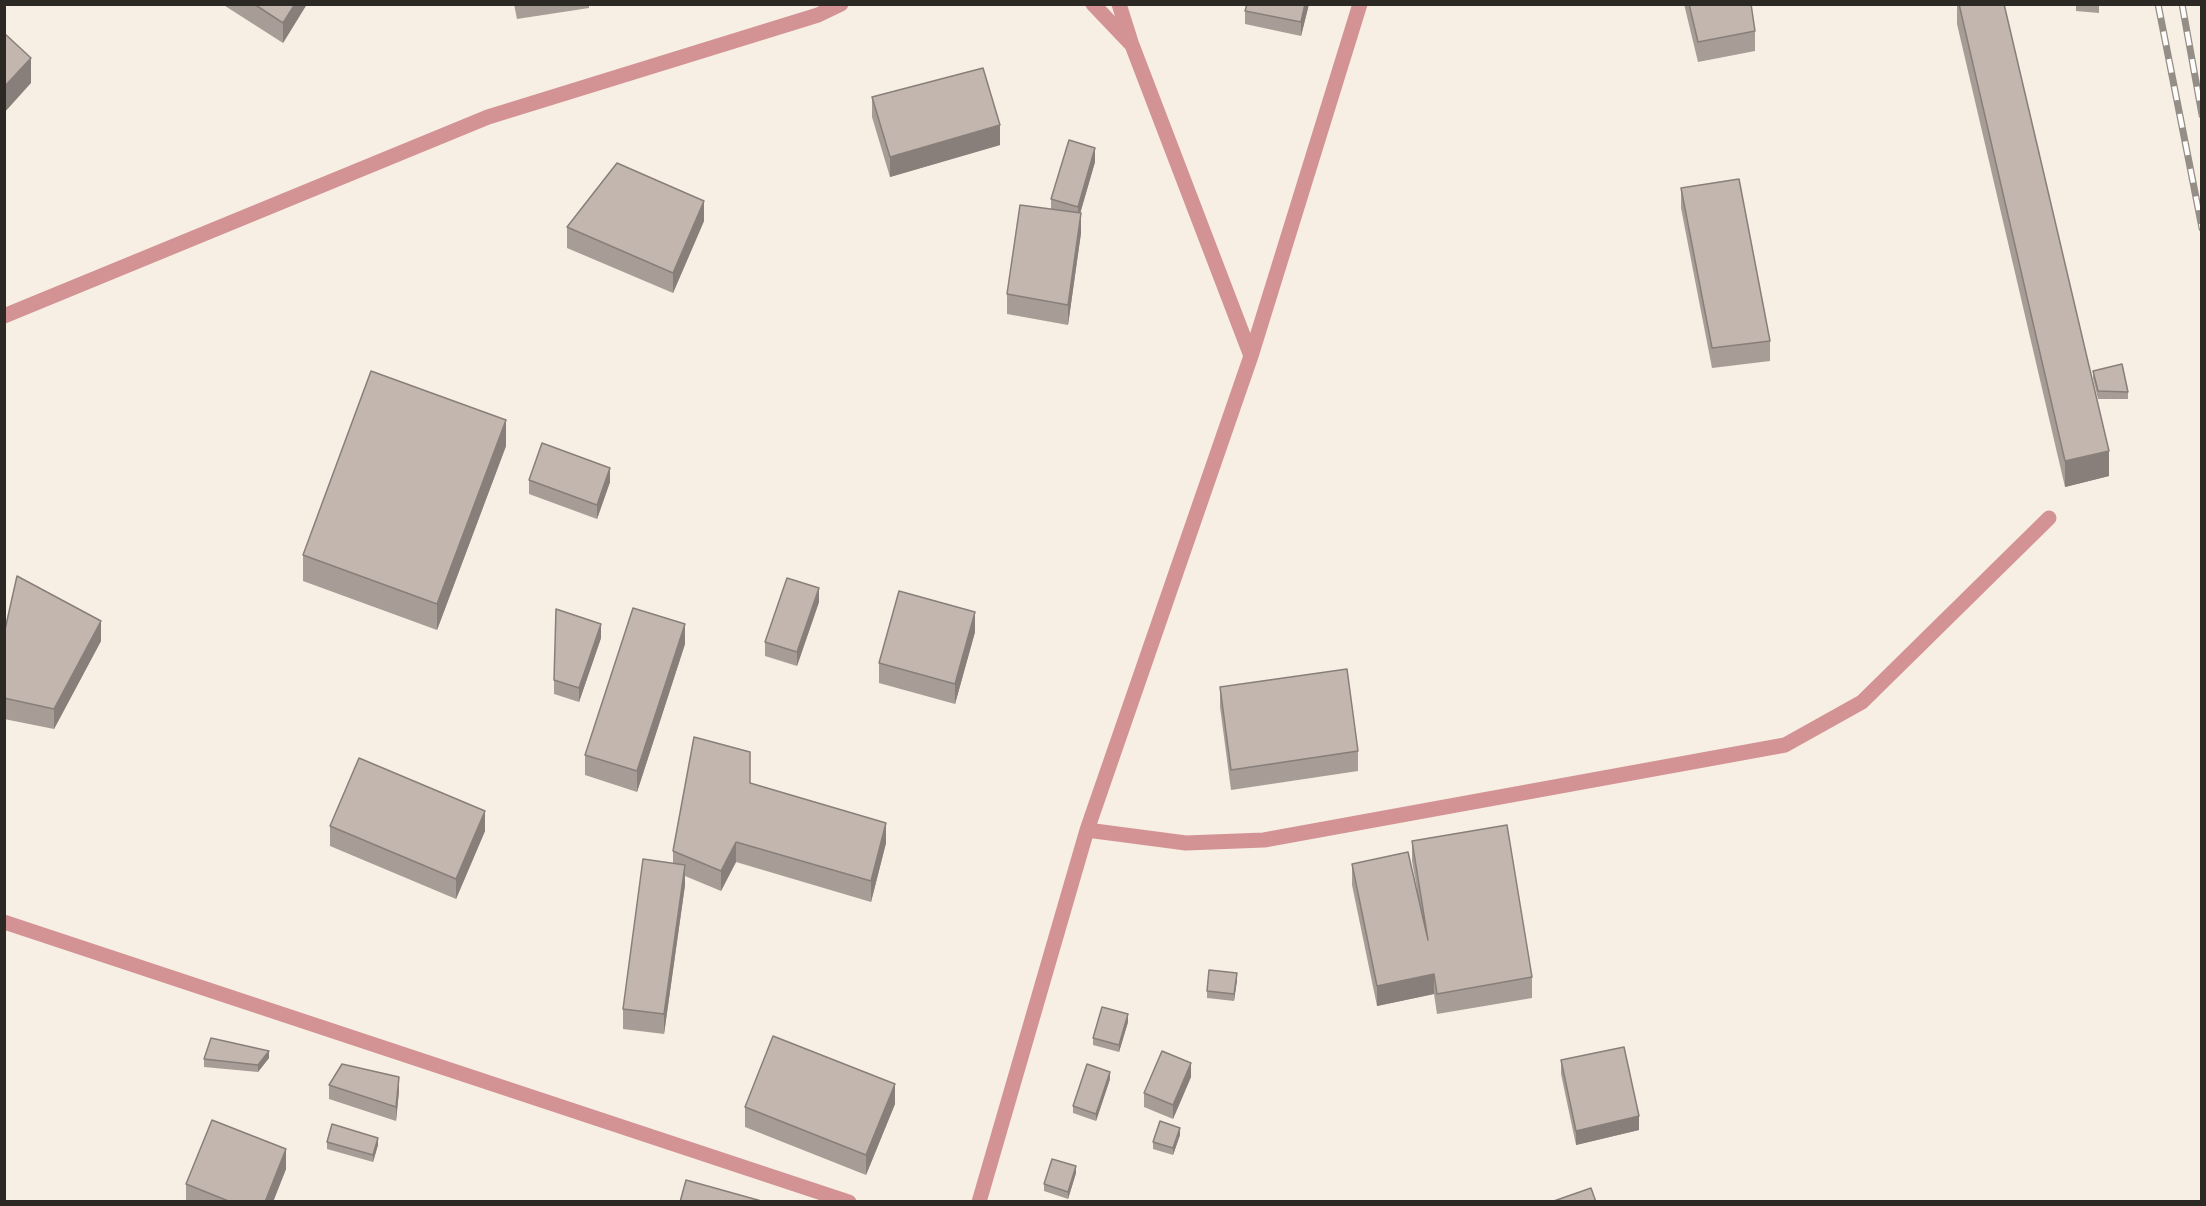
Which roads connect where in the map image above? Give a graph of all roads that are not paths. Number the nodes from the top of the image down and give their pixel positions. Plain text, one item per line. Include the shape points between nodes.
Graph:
1 (841, 4) edge
2 (1093, 4) edge
3 (1119, 4) edge
4 (1360, 4) edge
5 (1132, 45) junction
6 (4, 316) edge
7 (1251, 356) junction
8 (2049, 518) dead end
9 (1087, 830) junction
10 (4, 922) edge
11 (849, 1202) edge
12 (979, 1202) edge

1 - 6 street via 818,15 488,117
2 - 5 street
3 - 5 street
4 - 7 street
5 - 7 street
7 - 9 street
8 - 9 street via 1862,702 1785,744 1264,840 1186,843
9 - 12 street
10 - 11 street

